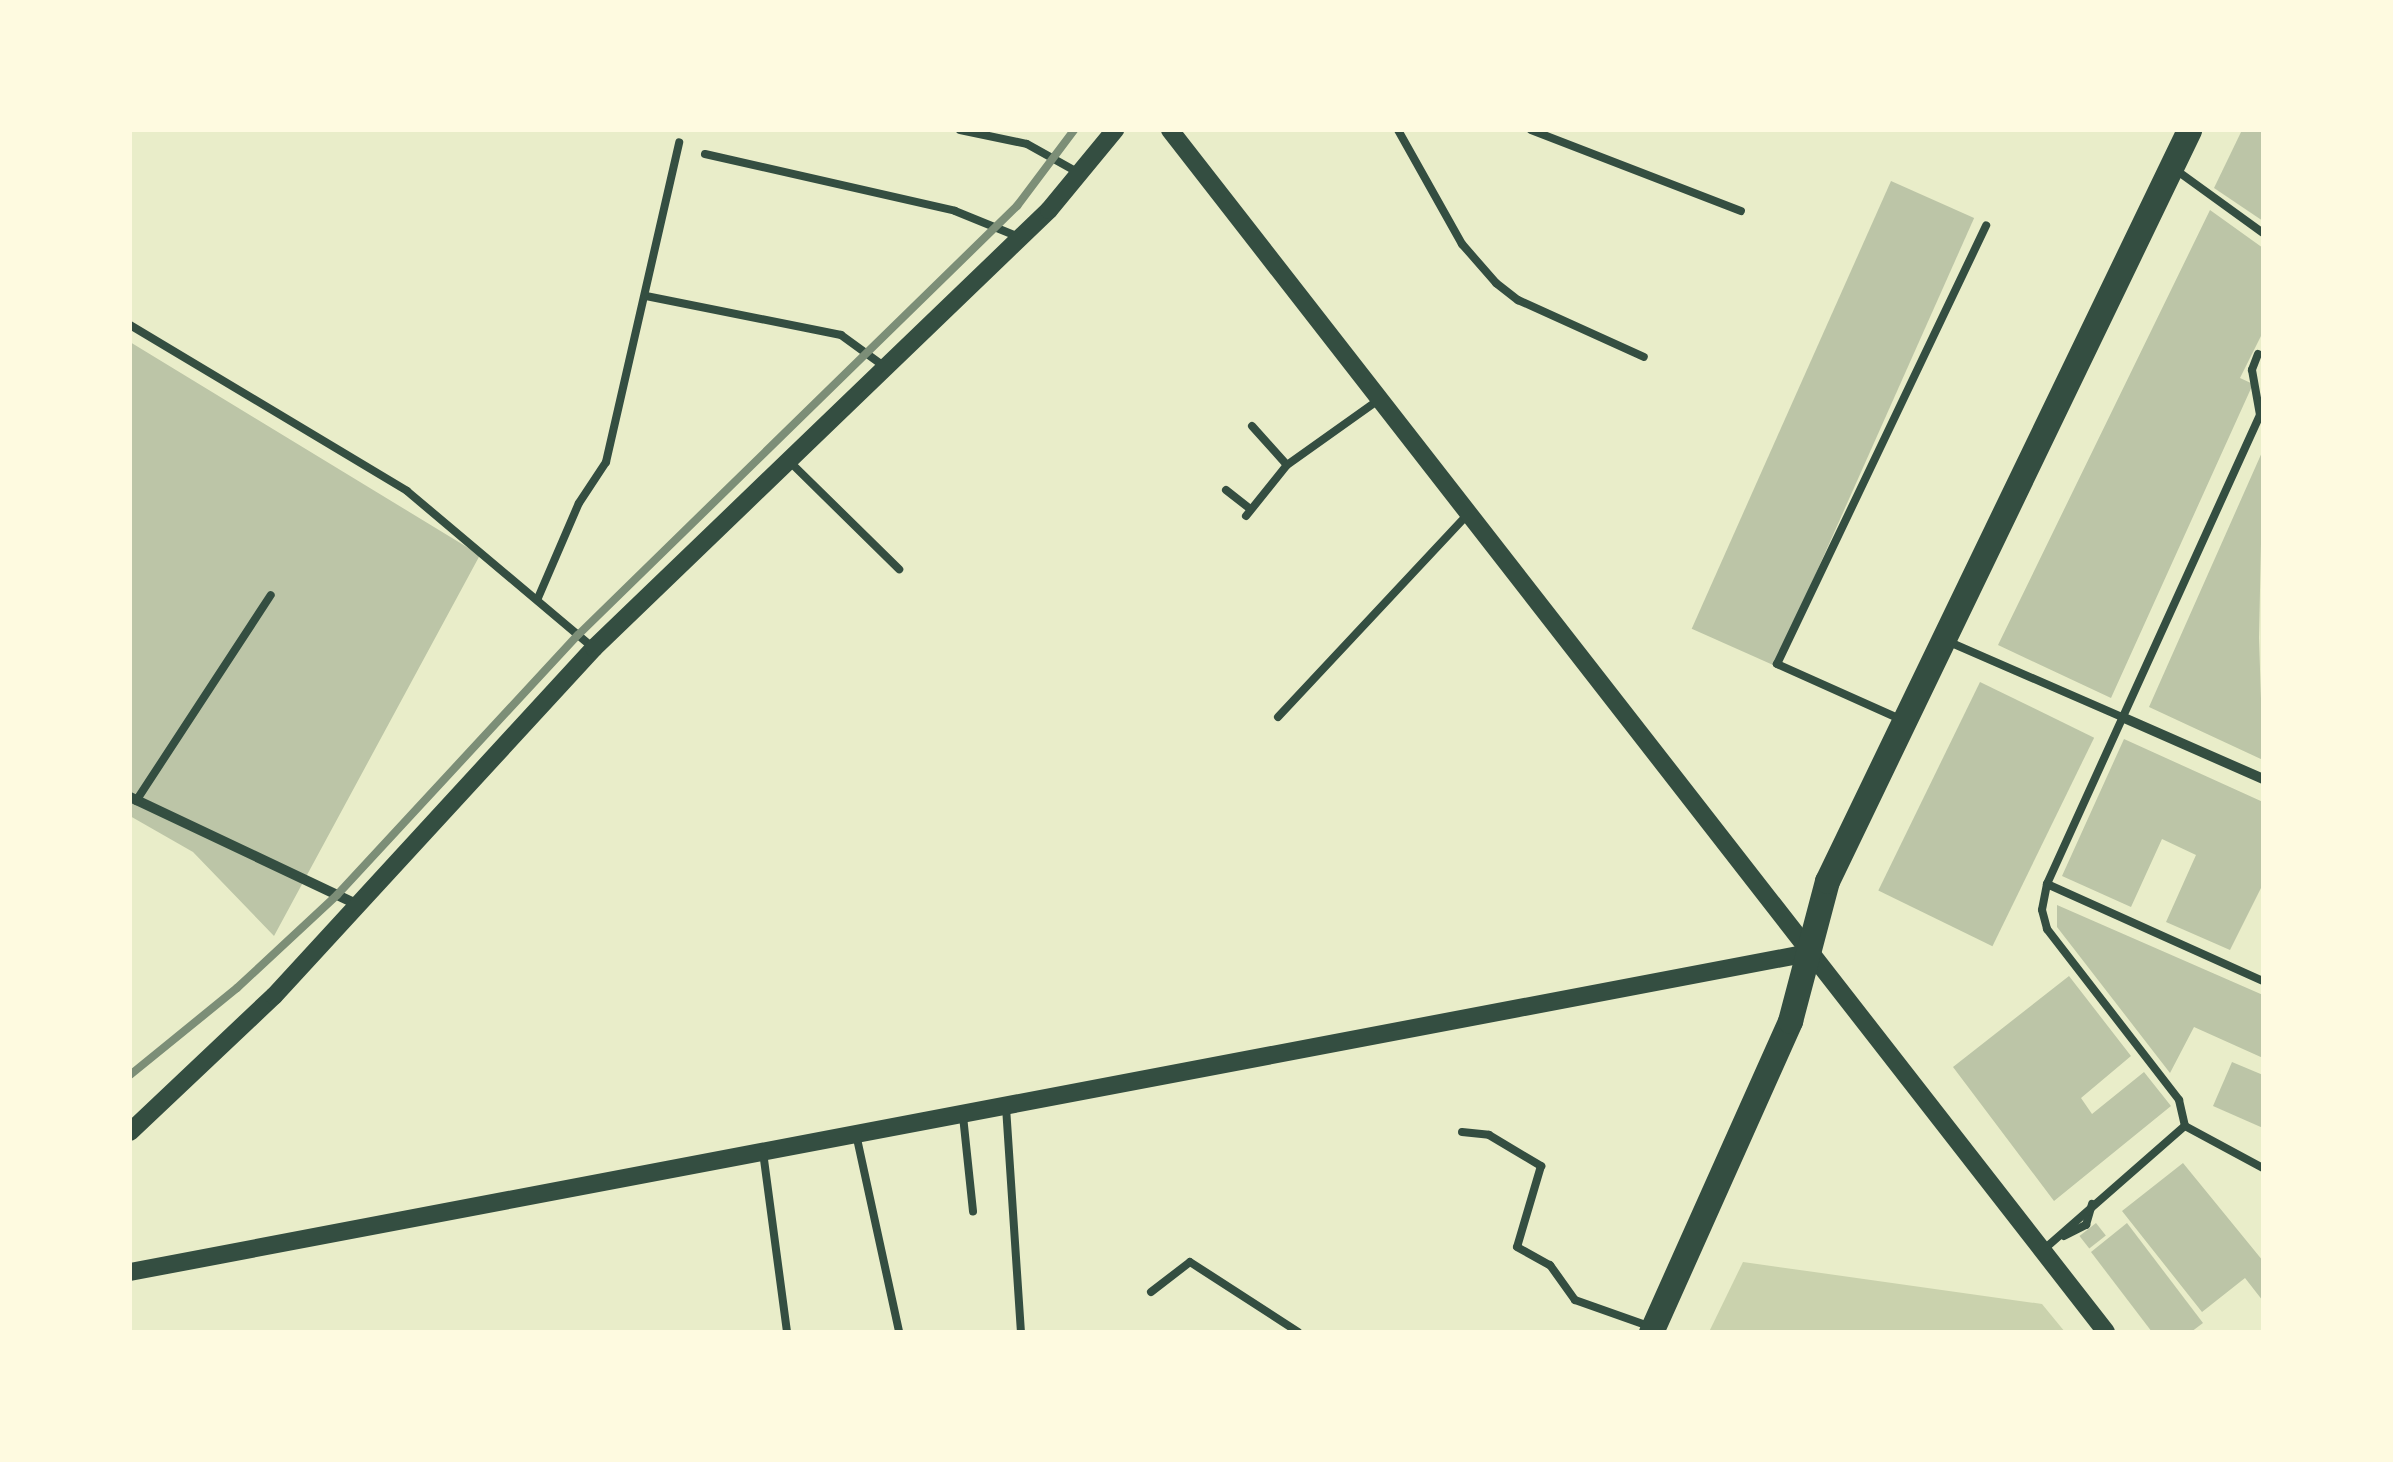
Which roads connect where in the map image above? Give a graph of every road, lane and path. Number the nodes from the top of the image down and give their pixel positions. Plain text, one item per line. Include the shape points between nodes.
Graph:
1 (960, 130) edge
2 (1115, 130) edge
3 (1170, 130) edge
4 (1398, 130) edge
5 (1531, 130) edge
6 (2190, 130) edge
7 (679, 142) dead end
8 (706, 154) dead end
9 (2173, 168) junction
10 (1078, 174) junction
11 (1741, 211) dead end
12 (1986, 225) dead end
13 (2263, 233) edge
14 (1020, 238) junction
15 (646, 296) junction
16 (130, 325) edge
17 (2258, 354) dead end
18 (1644, 357) dead end
19 (885, 367) junction
20 (1381, 398) junction
21 (2261, 416) edge
22 (1252, 426) dead end
23 (788, 460) junction
24 (1287, 466) junction
25 (1226, 490) dead end
26 (1470, 512) junction
27 (899, 569) dead end
28 (271, 595) dead end
29 (538, 598) junction
30 (1946, 640) junction
31 (594, 648) junction
32 (1278, 716) dead end
33 (2122, 717) junction
34 (1906, 722) junction
35 (2263, 779) edge
36 (133, 799) edge
37 (2047, 884) junction
38 (358, 905) junction
39 (1808, 953) junction
40 (2263, 981) edge
41 (1006, 1107) junction
42 (963, 1112) junction
43 (2185, 1126) junction
44 (130, 1132) edge
45 (1462, 1132) dead end
46 (856, 1134) junction
47 (763, 1152) junction
48 (2263, 1168) edge
49 (973, 1211) dead end
50 (2042, 1252) junction
51 (130, 1272) edge
52 (1151, 1292) dead end
53 (1652, 1330) edge
54 (787, 1332) edge
55 (898, 1332) edge
56 (1021, 1332) edge
57 (1298, 1332) edge
58 (2106, 1332) edge

1 - 10 lane via 1027,144
2 - 10 street
3 - 20 street
4 - 18 lane via 1462,244 1496,283 1518,300
5 - 11 lane
6 - 9 main road
7 - 15 lane
8 - 14 lane via 955,211
9 - 13 lane
9 - 30 main road
10 - 14 street
12 - 34 lane via 1777,664
14 - 19 street
15 - 19 lane via 841,336
15 - 29 lane via 606,462 579,503
16 - 29 lane via 407,491
17 - 21 lane via 2252,370
19 - 23 street
20 - 24 lane
20 - 26 street
21 - 33 lane
22 - 24 lane
23 - 27 lane
23 - 31 street
24 - 25 lane via 1248,512
26 - 32 lane
26 - 39 street
28 - 36 lane
29 - 31 lane
30 - 33 lane
30 - 34 main road
31 - 38 street
33 - 35 street
33 - 37 lane
34 - 39 main road via 1827,881
36 - 38 street
37 - 40 lane
37 - 43 lane via 2047,929 2180,1100
38 - 44 street via 274,996
39 - 41 street
39 - 50 street
39 - 53 main road via 1790,1021
41 - 42 street
41 - 56 lane
42 - 46 street
42 - 49 lane
43 - 48 lane
43 - 50 lane
45 - 53 lane via 1490,1135 1540,1166 1517,1246 1550,1265 1575,1300
46 - 47 street
46 - 55 lane
47 - 51 street
47 - 54 lane
50 - 58 street
52 - 57 lane via 1190,1262

